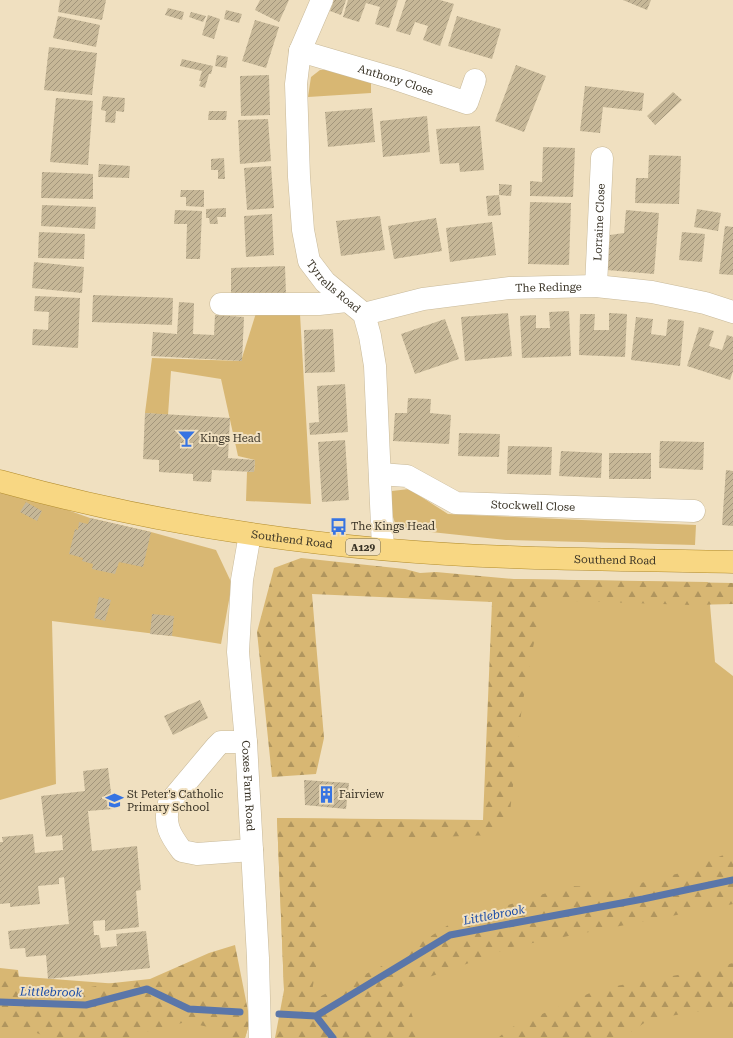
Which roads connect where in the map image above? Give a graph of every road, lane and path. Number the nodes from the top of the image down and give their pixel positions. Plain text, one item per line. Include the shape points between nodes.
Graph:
1 (322, 0) edge
2 (300, 51) junction
3 (475, 80) dead end
4 (602, 158) dead end
5 (596, 286) junction
6 (347, 301) junction
7 (221, 304) dead end
8 (733, 312) edge
9 (364, 314) junction
10 (380, 474) junction
11 (0, 481) edge
12 (694, 511) dead end
13 (250, 534) junction
14 (383, 549) junction
15 (733, 562) edge
16 (246, 742) junction
17 (252, 850) junction
18 (260, 1038) edge

1 - 2 street, Tyrrells Road
2 - 3 street, Anthony Close via 396,79 467,104
2 - 6 street, Tyrrells Road via 296,84 304,238 309,261 324,282
4 - 5 street, Lorraine Close
5 - 8 street, The Redinge via 652,292 705,303
5 - 9 street, The Redinge via 510,288 423,299
6 - 7 street via 319,304
6 - 9 street, Tyrrells Road
9 - 10 street, Tyrrells Road via 375,366
10 - 12 street, Stockwell Close via 407,476 456,503
10 - 14 street, Tyrrells Road
11 - 13 main road, Southend Road / A129 via 162,519
13 - 14 main road, Southend Road / A129
13 - 16 street, Coxes Farm Road via 242,580 238,652
14 - 15 main road, Southend Road / A129 via 509,557
16 - 17 street, Coxes Farm Road
16 - 17 street via 221,742 169,804 166,813 169,834 182,851 197,854
17 - 18 street, Coxes Farm Road

